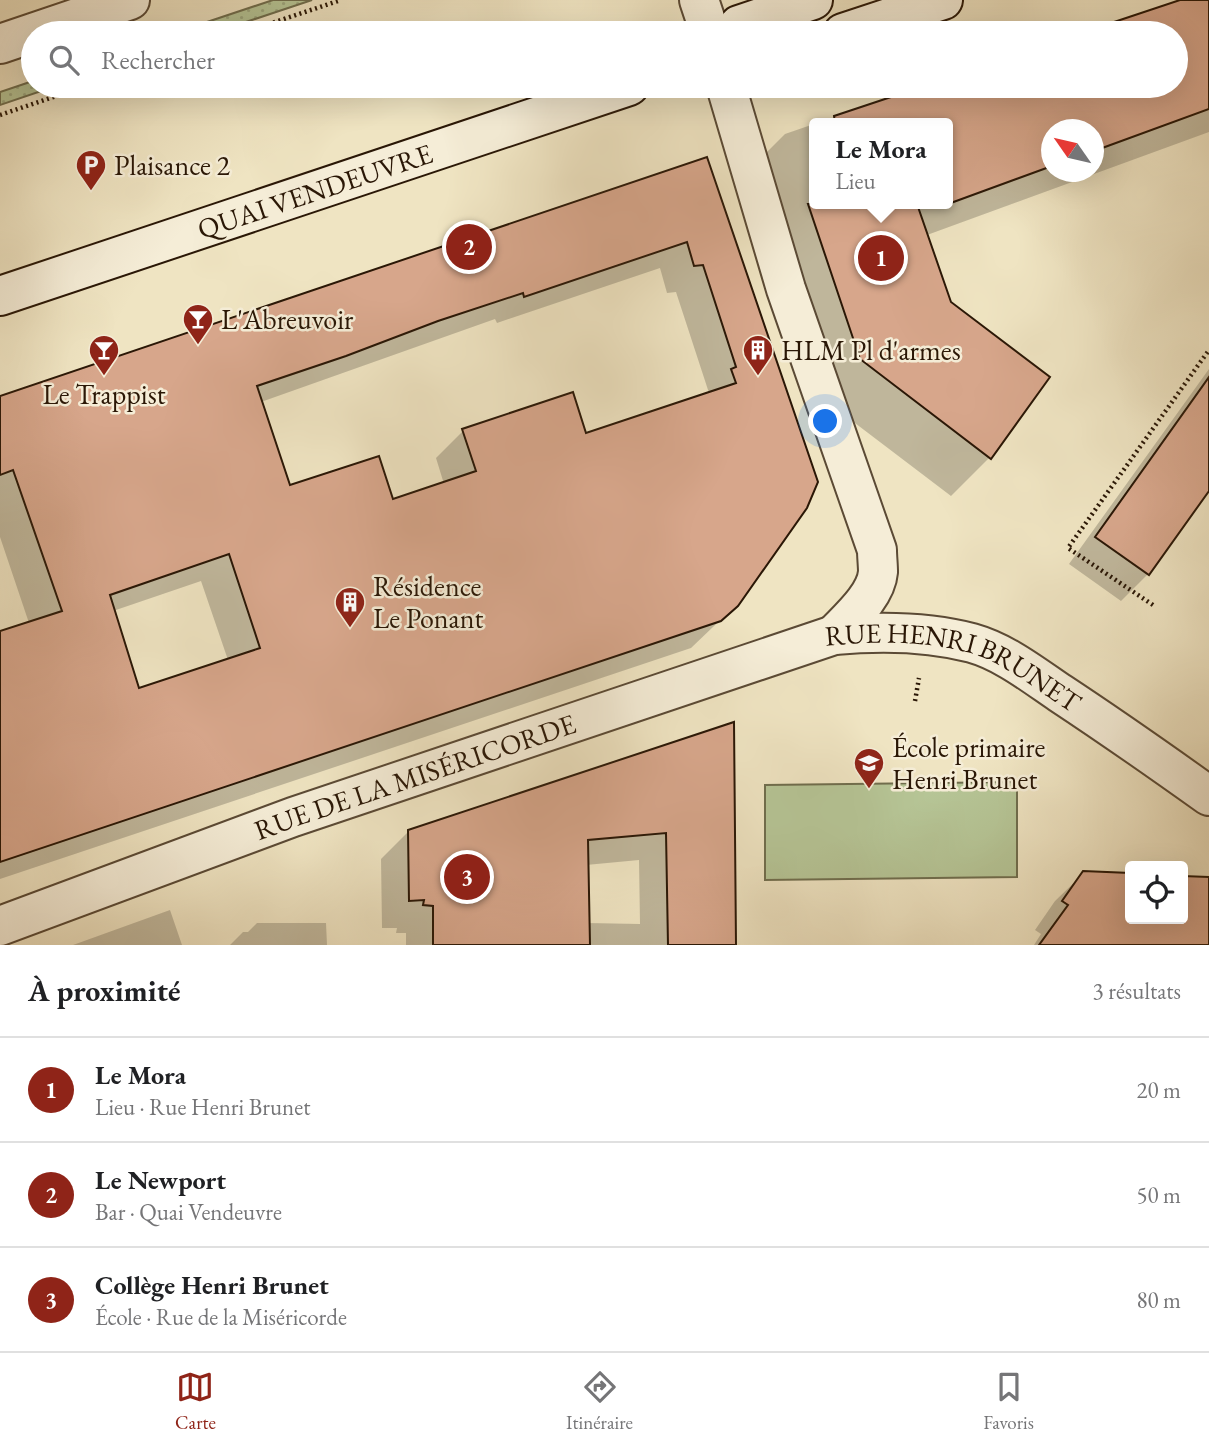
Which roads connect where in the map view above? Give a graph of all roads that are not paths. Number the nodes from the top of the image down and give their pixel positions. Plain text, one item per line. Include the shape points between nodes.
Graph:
1 (130, 0) edge
2 (813, 0) edge
3 (943, 0) edge
4 (68, 21) edge
5 (751, 21) edge
6 (879, 21) edge
7 (21, 37) edge
8 (0, 44) edge
9 (593, 98) edge
10 (730, 98) edge
11 (0, 296) edge
12 (834, 635) junction
13 (1209, 796) edge
14 (0, 926) edge

1 - 4 street
2 - 5 street
3 - 6 street
7 - 8 street
9 - 11 street, QUAI VENDEUVRE
10 - 12 street, RUE HENRI BRUNET via 783,277 877,550 878,575 870,592
12 - 13 street, RUE HENRI BRUNET via 923,635 988,649 1111,726
12 - 14 street, RUE DE LA MISÉRICORDE via 293,817

